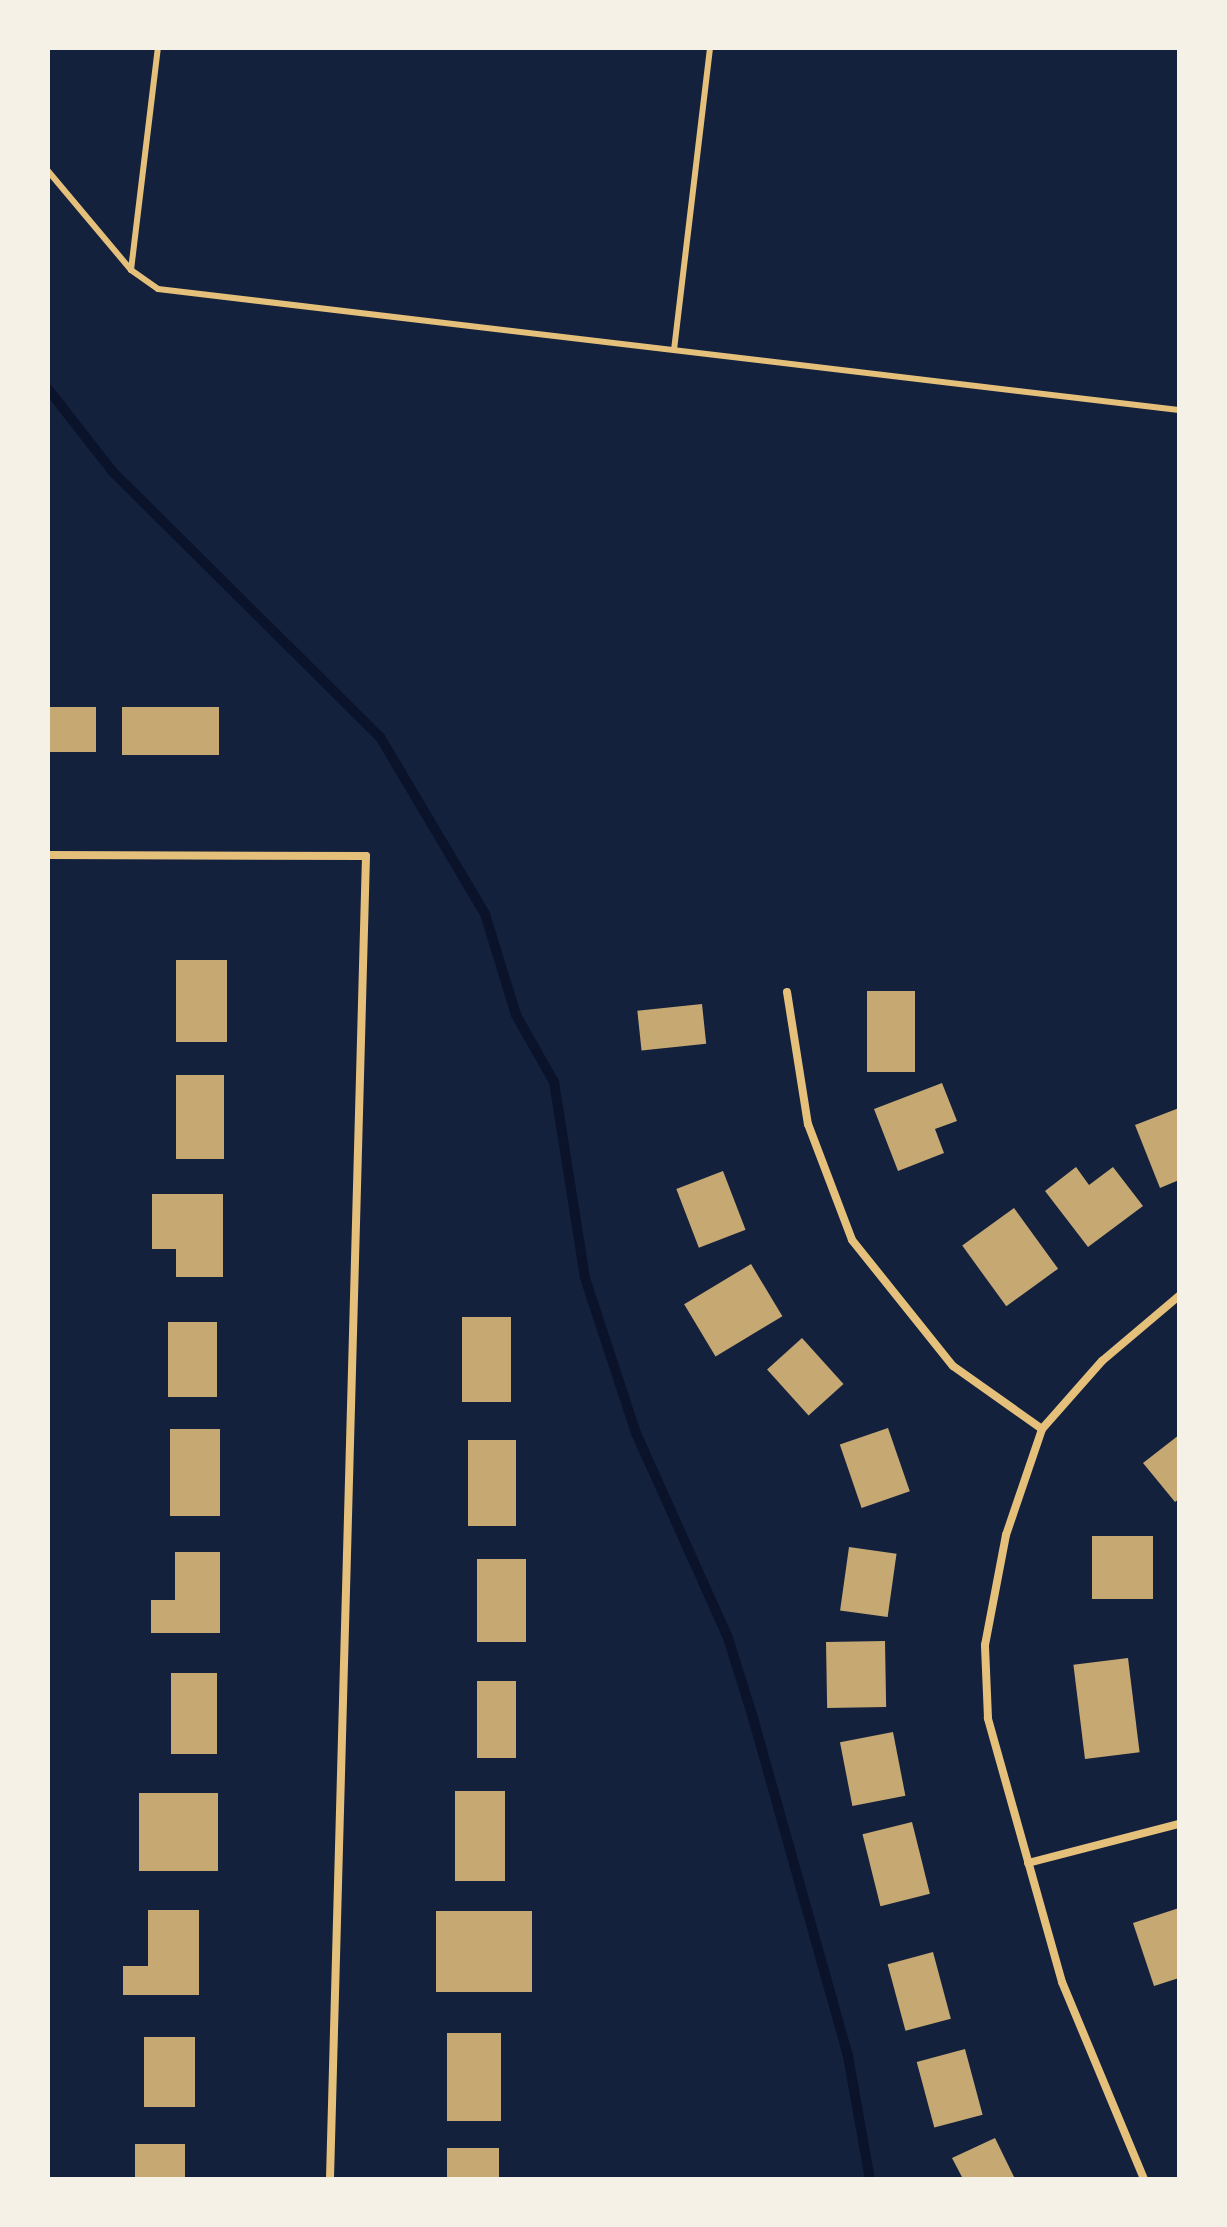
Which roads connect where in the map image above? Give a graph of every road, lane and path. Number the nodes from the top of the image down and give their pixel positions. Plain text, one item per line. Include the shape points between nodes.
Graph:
1 (158, 48) edge
2 (710, 48) edge
3 (48, 171) edge
4 (131, 270) junction
5 (674, 350) junction
6 (1179, 410) edge
7 (48, 855) edge
8 (787, 992) dead end
9 (1179, 1296) edge
10 (1042, 1429) junction
11 (1179, 1824) edge
12 (1028, 1863) junction
13 (330, 2179) edge
14 (1144, 2179) edge

1 - 4 lane
2 - 5 lane
3 - 4 lane
4 - 5 lane via 158,289
5 - 6 lane
7 - 13 street via 366,856
8 - 10 street via 808,1124 852,1240 953,1366
9 - 10 street via 1102,1361
10 - 12 street via 1006,1535 985,1645 988,1718
11 - 12 street
12 - 14 street via 1089,2060

